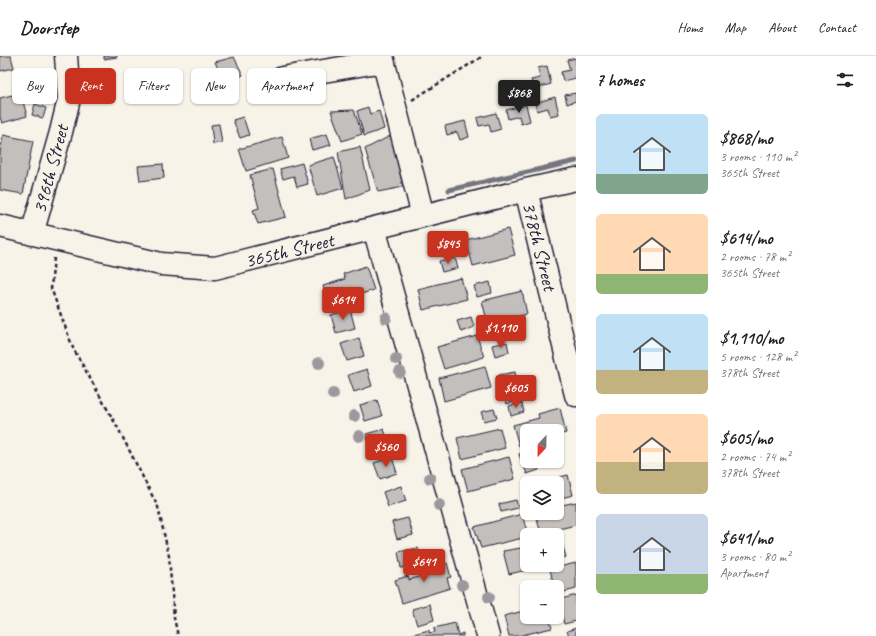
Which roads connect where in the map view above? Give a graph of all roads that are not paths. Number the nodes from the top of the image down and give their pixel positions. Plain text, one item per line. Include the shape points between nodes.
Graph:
1 (66, 56) edge
2 (382, 59) edge
3 (326, 70) edge
4 (576, 179) edge
5 (526, 190) junction
6 (423, 216) junction
7 (0, 226) edge
8 (374, 228) junction
9 (32, 234) junction
10 (576, 395) edge
11 (488, 636) edge

1 - 9 street, 396th Street via 69,99
2 - 3 street
2 - 6 street
4 - 5 street, 365th Street
5 - 6 street, 365th Street
5 - 10 street, 378th Street
6 - 8 street, 365th Street
7 - 9 street, 365th Street
8 - 9 street, 365th Street via 215,268 161,264
8 - 11 street

